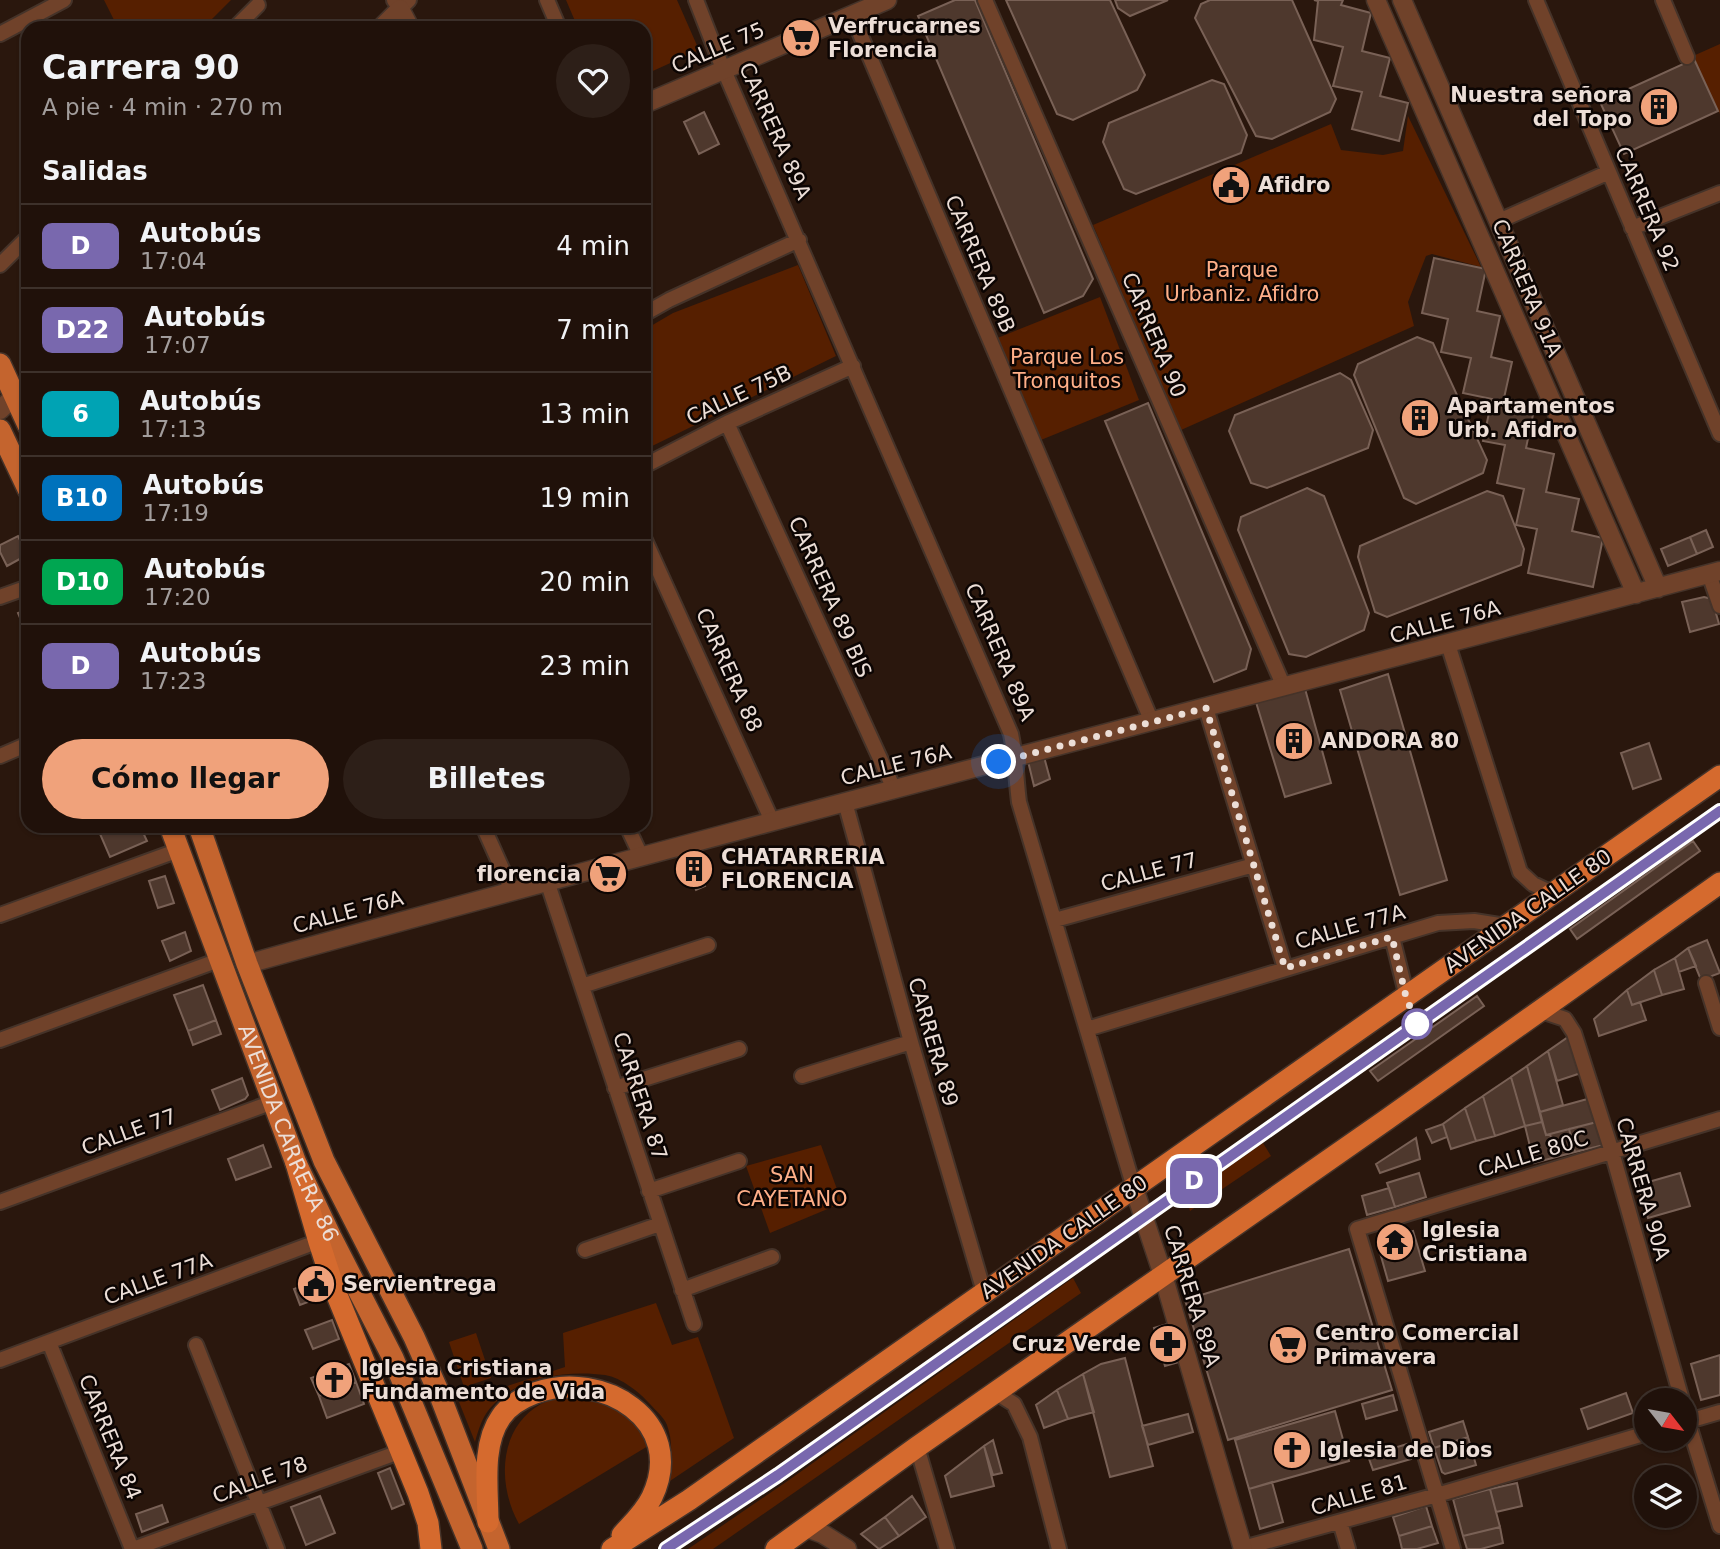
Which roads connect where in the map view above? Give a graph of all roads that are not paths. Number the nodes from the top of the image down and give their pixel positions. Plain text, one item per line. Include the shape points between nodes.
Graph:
1 (64, 0) edge
2 (547, 0) edge
3 (696, 0) edge
4 (887, 0) edge
5 (985, 0) edge
6 (1376, 0) edge
7 (1402, 0) edge
8 (1536, 0) edge
9 (1662, 0) edge
10 (401, 3) edge
11 (258, 5) dead end
12 (852, 15) junction
13 (24, 21) edge
14 (242, 21) edge
15 (387, 21) edge
16 (407, 21) edge
17 (556, 21) edge
18 (21, 23) edge
19 (0, 34) edge
20 (1687, 57) dead end
21 (724, 70) junction
22 (651, 101) edge
23 (1609, 172) junction
24 (1720, 193) edge
25 (1499, 221) junction
26 (1632, 228) junction
27 (799, 240) junction
28 (21, 244) edge
29 (0, 265) edge
30 (651, 310) edge
31 (0, 364) edge
32 (853, 366) junction
33 (14, 396) edge
34 (727, 422) junction
35 (1720, 434) edge
36 (2, 438) edge
37 (651, 462) edge
38 (21, 475) edge
39 (651, 553) edge
40 (1715, 572) edge
41 (1658, 588) junction
42 (21, 590) edge
43 (1636, 594) junction
44 (0, 597) edge
45 (1720, 606) edge
46 (1448, 644) junction
47 (1284, 687) junction
48 (1206, 708) junction
49 (1152, 722) junction
50 (21, 747) edge
51 (0, 755) edge
52 (1016, 758) junction
53 (1720, 776) edge
54 (894, 789) junction
55 (845, 802) junction
56 (772, 821) junction
57 (173, 833) edge
58 (201, 833) edge
59 (486, 833) edge
60 (630, 833) edge
61 (179, 850) junction
62 (641, 856) junction
63 (1254, 865) junction
64 (547, 881) junction
65 (1720, 883) edge
66 (512, 891) junction
67 (1552, 893) junction
68 (0, 915) edge
69 (1055, 920) junction
70 (1506, 926) junction
71 (1392, 937) junction
72 (708, 945) dead end
73 (219, 960) junction
74 (247, 964) junction
75 (1285, 968) junction
76 (1706, 983) dead end
77 (582, 986) junction
78 (1406, 997) junction
79 (1538, 1010) junction
80 (1720, 1028) edge
81 (1087, 1029) junction
82 (0, 1040) edge
83 (911, 1042) junction
84 (738, 1049) dead end
85 (802, 1076) dead end
86 (615, 1088) junction
87 (273, 1102) junction
88 (1720, 1119) edge
89 (1612, 1152) junction
90 (739, 1161) dead end
91 (296, 1163) joint
92 (1134, 1188) junction
93 (649, 1191) junction
94 (0, 1202) edge
95 (660, 1224) junction
96 (325, 1239) junction
97 (585, 1251) dead end
98 (772, 1257) dead end
99 (1163, 1275) junction
100 (682, 1290) junction
101 (984, 1292) junction
102 (694, 1324) dead end
103 (48, 1342) junction
104 (196, 1345) dead end
105 (0, 1360) edge
106 (1679, 1388) edge
107 (995, 1392) junction
108 (1720, 1412) edge
109 (1698, 1416) edge
110 (1634, 1437) edge
111 (917, 1447) junction
112 (402, 1451) junction
113 (1696, 1451) edge
114 (1437, 1495) junction
115 (258, 1503) junction
116 (488, 1522) junction
117 (1340, 1522) junction
118 (1720, 1526) edge
119 (807, 1528) junction
120 (133, 1549) edge
121 (277, 1549) edge
122 (431, 1549) edge
123 (472, 1549) edge
124 (499, 1549) edge
125 (610, 1549) edge
126 (776, 1549) edge
127 (847, 1549) edge
128 (947, 1549) edge
129 (1059, 1549) edge
130 (1243, 1549) edge
131 (1348, 1549) edge
132 (1453, 1549) edge

1 - 13 street
2 - 17 street
3 - 21 street, CARRERA 89A
4 - 12 street, CALLE 75
5 - 47 street, CARRERA 90
6 - 43 street, CARRERA 91A
7 - 25 street, CARRERA 91A
8 - 23 street, CARRERA 92
9 - 20 street
10 - 15 street
10 - 16 street
11 - 14 street
12 - 21 street, CALLE 75
12 - 49 street, CARRERA 89B
18 - 19 street
21 - 22 street, CALLE 75
21 - 27 street, CARRERA 89A
23 - 25 street
23 - 26 street, CARRERA 92
24 - 26 street
25 - 41 street, CARRERA 91A
26 - 35 street, CARRERA 92
27 - 30 street
27 - 32 street, CARRERA 89A
28 - 29 street
31 - 33 main road
32 - 34 street, CALLE 75B
32 - 52 street, CARRERA 89A via 1011,734
34 - 37 street, CALLE 75B
34 - 54 street, CARRERA 89 BIS
36 - 38 main road
39 - 56 street, CARRERA 88
40 - 41 street, CALLE 76A
40 - 45 street
41 - 43 street, CALLE 76A
42 - 44 street
43 - 46 street, CALLE 76A
46 - 47 street, CALLE 76A
46 - 67 street via 1520,872
47 - 48 street, CALLE 76A
48 - 49 street, CALLE 76A
48 - 63 street
49 - 52 street, CALLE 76A
50 - 51 street
52 - 54 street, CALLE 76A
52 - 69 street, CARRERA 89A via 1019,802
53 - 67 highway, AVENIDA CALLE 80
54 - 55 street, CALLE 76A
55 - 56 street, CALLE 76A
55 - 83 street, CARRERA 89
56 - 62 street, CALLE 76A
57 - 61 main road, AVENIDA CARRERA 86
58 - 74 main road, AVENIDA CARRERA 86
59 - 66 street
60 - 62 street
61 - 68 street
61 - 73 main road, AVENIDA CARRERA 86
62 - 64 street, CALLE 76A
63 - 69 street, CALLE 77
63 - 75 street
64 - 66 street, CALLE 76A
64 - 77 street, CARRERA 87
65 - 79 highway
66 - 74 street, CALLE 76A
67 - 70 highway, AVENIDA CALLE 80
69 - 81 street, CARRERA 89A
70 - 71 street, CALLE 77A via 1457,921
70 - 78 highway, AVENIDA CALLE 80
71 - 75 street, CALLE 77A
71 - 78 street
72 - 77 street
73 - 82 street
73 - 87 main road, AVENIDA CARRERA 86
74 - 116 main road, AVENIDA CARRERA 86 via 324,1161 414,1336
75 - 81 street, CALLE 77A
76 - 80 street
77 - 86 street, CARRERA 87
78 - 92 highway, AVENIDA CALLE 80
79 - 89 street, CARRERA 90A via 1564,1019 1570,1026
79 - 99 highway
81 - 92 street, CARRERA 89A
83 - 85 street
83 - 101 street, CARRERA 89
84 - 86 street
86 - 93 street, CARRERA 87
87 - 91 main road, AVENIDA CARRERA 86
87 - 94 street, CALLE 77
88 - 89 street, CALLE 80C
89 - 106 street, CARRERA 90A
89 - 114 street, CALLE 80C via 1357,1229
90 - 93 street
91 - 96 highway
92 - 99 street, CARRERA 89A
92 - 101 highway, AVENIDA CALLE 80
93 - 95 street, CARRERA 87
95 - 97 street
95 - 100 street, CARRERA 87
96 - 103 street, CALLE 77A
96 - 112 highway via 334,1288
96 - 123 main road, AVENIDA CARRERA 86 via 387,1347
98 - 100 street
99 - 107 highway
99 - 130 street, CARRERA 89A
100 - 102 street, CARRERA 87
101 - 125 highway, AVENIDA CALLE 80 via 690,1500
103 - 105 street, CALLE 77A
103 - 120 street, CARRERA 84
104 - 115 street
107 - 111 highway
107 - 129 street via 1014,1405 1030,1437
108 - 109 street
110 - 114 street, CALLE 81
111 - 119 highway
111 - 128 street
112 - 115 street, CALLE 78
112 - 122 highway via 428,1522
113 - 118 street
114 - 117 street, CALLE 81
114 - 132 street
115 - 120 street, CALLE 78
115 - 121 street
116 - 124 main road, AVENIDA CARRERA 86
116 - 125 highway via 488,1460 501,1417 511,1406 540,1392 587,1387 634,1408 652,1430 660,1458 651,1498
117 - 130 street, CALLE 81
117 - 131 street
119 - 126 highway
119 - 127 street

